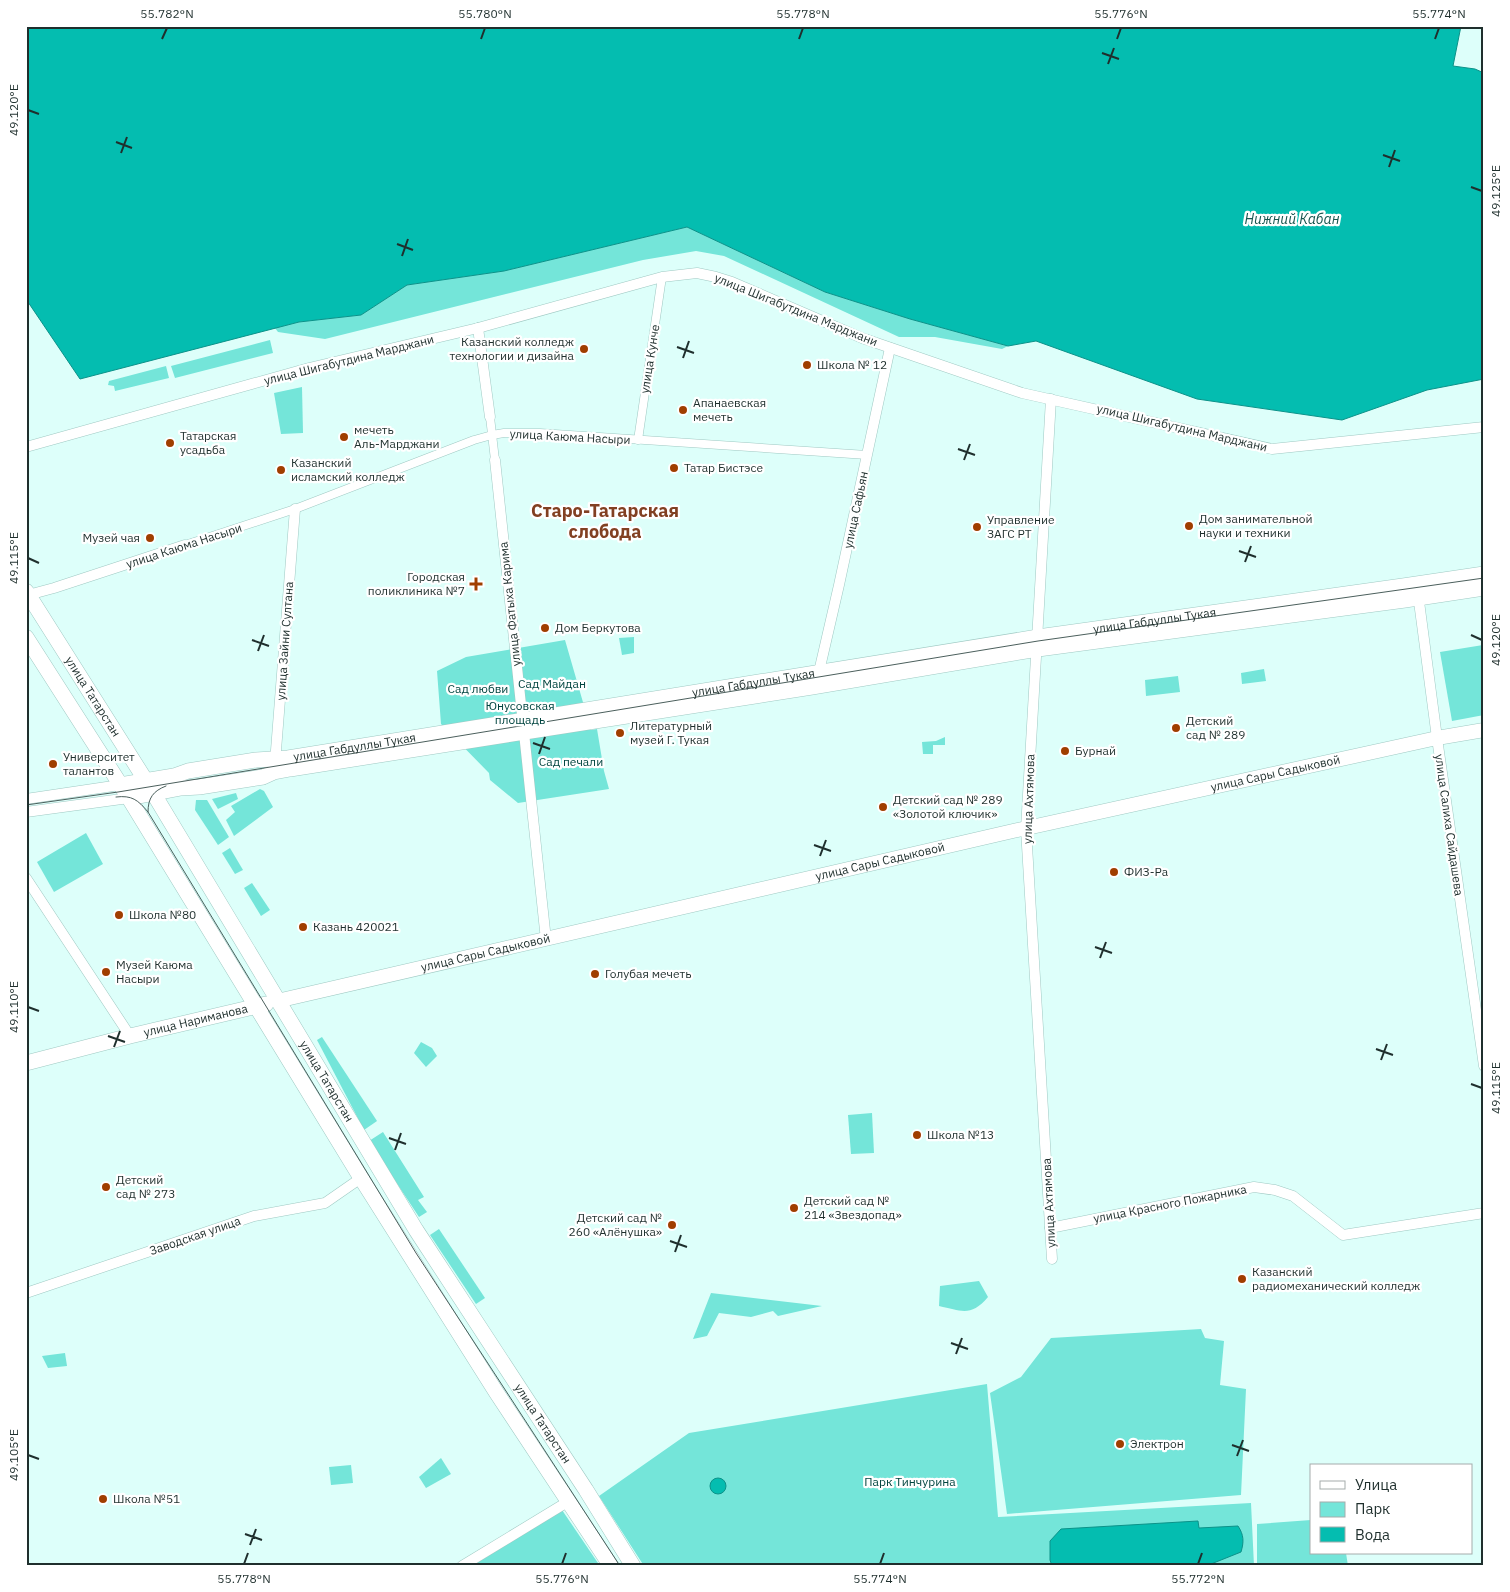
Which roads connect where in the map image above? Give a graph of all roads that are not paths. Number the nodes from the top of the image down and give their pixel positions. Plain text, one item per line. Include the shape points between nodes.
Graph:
1 (662, 277) junction
2 (478, 328) junction
3 (890, 348) junction
4 (1051, 399) junction
5 (490, 417) joint
6 (1484, 427) edge
7 (492, 434) junction
8 (638, 440) junction
9 (26, 447) edge
10 (867, 455) junction
11 (495, 460) joint
12 (295, 509) junction
13 (185, 545) joint
14 (1484, 574) edge
15 (1484, 588) edge
16 (1418, 591) junction
17 (27, 593) edge
18 (26, 637) edge
19 (1038, 643) junction
20 (817, 679) junction
21 (523, 726) junction
22 (1484, 730) edge
23 (1437, 738) junction
24 (275, 765) junction
25 (150, 787) junction
26 (124, 792) junction
27 (26, 799) edge
28 (26, 812) edge
29 (1026, 828) junction
30 (26, 878) edge
31 (546, 940) junction
32 (277, 1001) junction
33 (257, 1007) junction
34 (130, 1036) junction
35 (26, 1063) edge
36 (1484, 1066) edge
37 (361, 1178) junction
38 (1484, 1213) edge
39 (1050, 1228) junction
40 (1052, 1259) dead end
41 (26, 1293) edge
42 (586, 1490) junction
43 (569, 1501) junction
44 (462, 1566) edge
45 (611, 1566) edge
46 (633, 1566) edge

1 - 2 street, улица Шигабутдина Марджани
1 - 3 street, улица Шигабутдина Марджани via 697,272 716,276
1 - 8 street, улица Кунче
2 - 5 street, улица Фатыха Карима
2 - 9 street, улица Шигабутдина Марджани via 309,368
3 - 4 street, улица Шигабутдина Марджани via 1022,393
3 - 10 street, улица Сафьян
4 - 6 street, улица Шигабутдина Марджани via 1272,449
4 - 19 street, улица Ахтямова
5 - 7 street, улица Фатыха Карима
7 - 8 street, улица Каюма Насыри
7 - 11 street, улица Фатыха Карима
7 - 12 street, улица Каюма Насыри
8 - 10 street, улица Каюма Насыри
10 - 20 street, улица Сафьян
11 - 21 street, улица Фатыха Карима
12 - 13 street, улица Каюма Насыри
12 - 24 street, улица Зайни Султана
13 - 17 street, улица Каюма Насыри via 54,588
14 - 16 main road, улица Габдуллы Тукая
15 - 16 main road, улица Габдуллы Тукая
16 - 19 main road, улица Габдуллы Тукая
16 - 23 street, улица Салиха Сайдашева
17 - 25 main road, улица Татарстан
18 - 26 main road, улица Татарстан
19 - 20 main road, улица Габдуллы Тукая
19 - 29 street, улица Ахтямова
20 - 21 main road, улица Габдуллы Тукая
21 - 24 main road, улица Габдуллы Тукая
21 - 31 street, улица Фатыха Карима
22 - 23 street, улица Сары Садыковой
23 - 29 street, улица Сары Садыковой
23 - 36 street, улица Салиха Сайдашева
24 - 25 main road, улица Габдуллы Тукая via 256,760 188,771
25 - 26 main road, улица Габдуллы Тукая
25 - 32 main road, улица Татарстан
26 - 27 street, улица Габдуллы Тукая
26 - 28 street, улица Габдуллы Тукая
26 - 33 main road, улица Татарстан
29 - 31 street, улица Сары Садыковой
29 - 39 street, улица Ахтямова
30 - 34 street
31 - 32 street, улица Сары Садыковой
32 - 33 main road, улица Нариманова
32 - 42 main road, улица Татарстан via 416,1230
33 - 34 main road, улица Нариманова
33 - 37 main road, улица Татарстан
34 - 35 main road, улица Нариманова
37 - 41 street, Заводская улица via 325,1203 254,1216
37 - 43 main road, улица Татарстан
38 - 39 street, улица Красного Пожарника via 1343,1235 1293,1196 1254,1187
39 - 40 street, улица Ахтямова
42 - 43 main road
42 - 46 main road, улица Татарстан
43 - 44 street
43 - 45 main road, улица Татарстан

